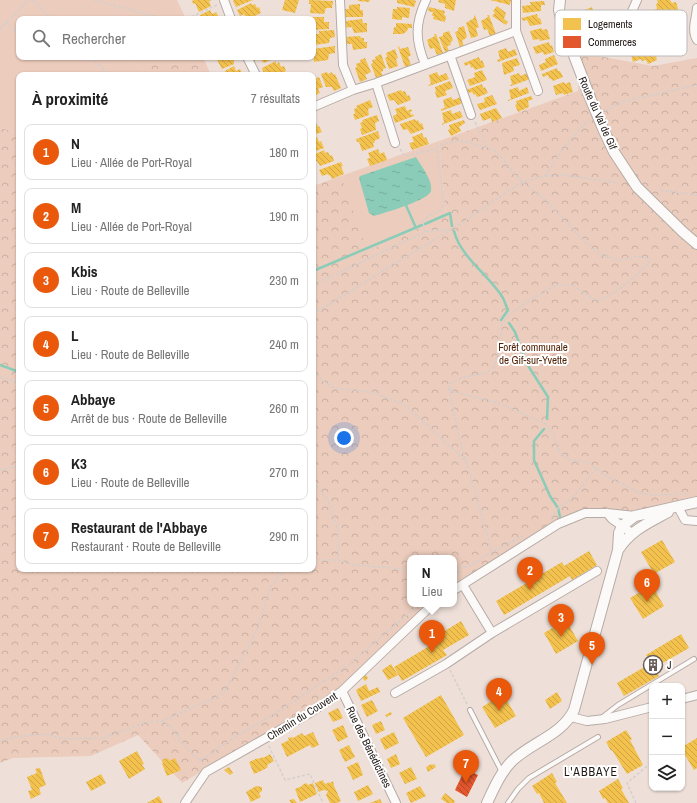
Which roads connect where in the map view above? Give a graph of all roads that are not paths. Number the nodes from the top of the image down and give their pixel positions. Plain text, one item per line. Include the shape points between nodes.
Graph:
1 (340, 0) edge
2 (426, 0) edge
3 (516, 0) edge
4 (637, 0) edge
5 (221, 2) edge
6 (697, 8) edge
7 (633, 10) edge
8 (230, 16) edge
9 (516, 31) junction
10 (697, 40) edge
11 (450, 55) junction
12 (574, 56) edge
13 (248, 60) edge
14 (425, 64) junction
15 (254, 72) edge
16 (376, 84) junction
17 (353, 90) junction
18 (538, 91) dead end
19 (316, 106) edge
20 (471, 115) road end
21 (395, 143) road end
22 (697, 244) edge
23 (694, 503) edge
24 (676, 508) junction
25 (645, 513) junction
26 (609, 516) junction
27 (635, 516) junction
28 (697, 521) edge
29 (652, 522) junction
30 (620, 530) junction
31 (632, 533) junction
32 (618, 550) junction
33 (597, 571) dead end
34 (463, 585) junction
35 (457, 588) edge
36 (430, 607) edge
37 (492, 633) junction
38 (694, 659) dead end
39 (342, 691) junction
40 (395, 693) dead end
41 (697, 695) edge
42 (685, 698) edge
43 (649, 708) edge
44 (470, 710) road end
45 (571, 717) junction
46 (599, 720) junction
47 (598, 737) dead end
48 (502, 773) junction
49 (185, 803) edge
50 (396, 803) edge
51 (487, 803) edge
52 (508, 803) edge

1 - 17 street via 343,65
2 - 14 street via 417,28 419,49
3 - 9 street
4 - 7 street
5 - 8 street
6 - 10 street via 693,28
9 - 11 street
9 - 18 street
11 - 14 street
11 - 20 street
12 - 22 street, Route du Val de Gif via 614,152 637,187
13 - 15 street
14 - 16 street
16 - 17 street
16 - 21 street
17 - 19 street
23 - 24 street
24 - 25 street
24 - 28 street via 685,520
24 - 29 street
25 - 27 street
25 - 29 street via 651,517
26 - 27 street
26 - 30 street
26 - 34 street via 585,513 558,524
27 - 30 street
29 - 31 street
30 - 31 street
30 - 32 street
31 - 32 street
32 - 45 street via 578,700
33 - 37 street
34 - 35 street
34 - 37 street
36 - 39 street, Chemin du Couvent
37 - 40 street via 446,664
38 - 46 lane via 618,705
39 - 49 street, Chemin du Couvent via 310,713 206,772
39 - 50 street, Rue des Bénédictines
41 - 42 street
43 - 46 street
44 - 48 lane
45 - 46 street via 586,721
45 - 48 street via 561,728 513,760
47 - 52 lane via 529,778
48 - 51 street

